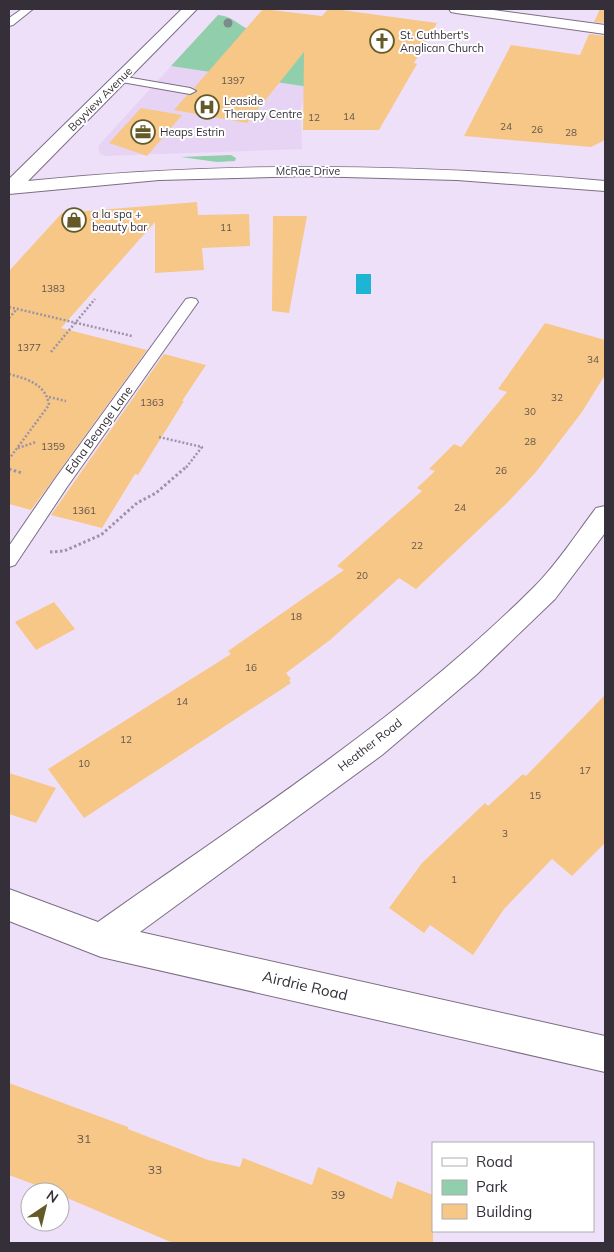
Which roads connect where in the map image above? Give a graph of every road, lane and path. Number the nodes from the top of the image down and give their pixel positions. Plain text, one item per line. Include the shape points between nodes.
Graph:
1 (28, 9) edge
2 (190, 9) edge
3 (456, 9) edge
4 (9, 23) edge
5 (605, 30) edge
6 (120, 79) junction
7 (190, 91) dead end
8 (605, 186) edge
9 (9, 188) edge
10 (94, 299) dead end
11 (191, 302) dead end
12 (9, 307) edge
13 (16, 309) junction
14 (9, 318) edge
15 (75, 323) junction
16 (162, 343) junction
17 (51, 352) dead end
18 (9, 374) edge
19 (49, 398) junction
20 (66, 401) dead end
21 (159, 436) dead end
22 (36, 442) dead end
23 (17, 449) junction
24 (9, 460) edge
25 (9, 469) edge
26 (22, 472) dead end
27 (605, 515) edge
28 (12, 555) edge
29 (9, 905) edge
30 (102, 940) junction
31 (605, 1054) edge

1 - 4 lane
2 - 6 street, Bayview Avenue
3 - 5 street
6 - 7 lane
6 - 9 street, Bayview Avenue
8 - 9 street, McRae Drive via 459,174 333,170 164,174
10 - 15 path
11 - 16 lane, Edna Beange Lane
12 - 13 path
13 - 14 path
13 - 15 path
15 - 16 path
15 - 17 path
16 - 28 lane, Edna Beange Lane
18 - 19 path via 30,379
19 - 20 path
19 - 23 path via 44,414
21 - 28 path via 202,447 191,463 170,482 137,503 101,535 64,551
22 - 23 path
23 - 24 path
25 - 26 path
27 - 30 street, Heather Road via 546,592 451,679 371,746
29 - 30 street, Airdrie Road
30 - 31 street, Airdrie Road

